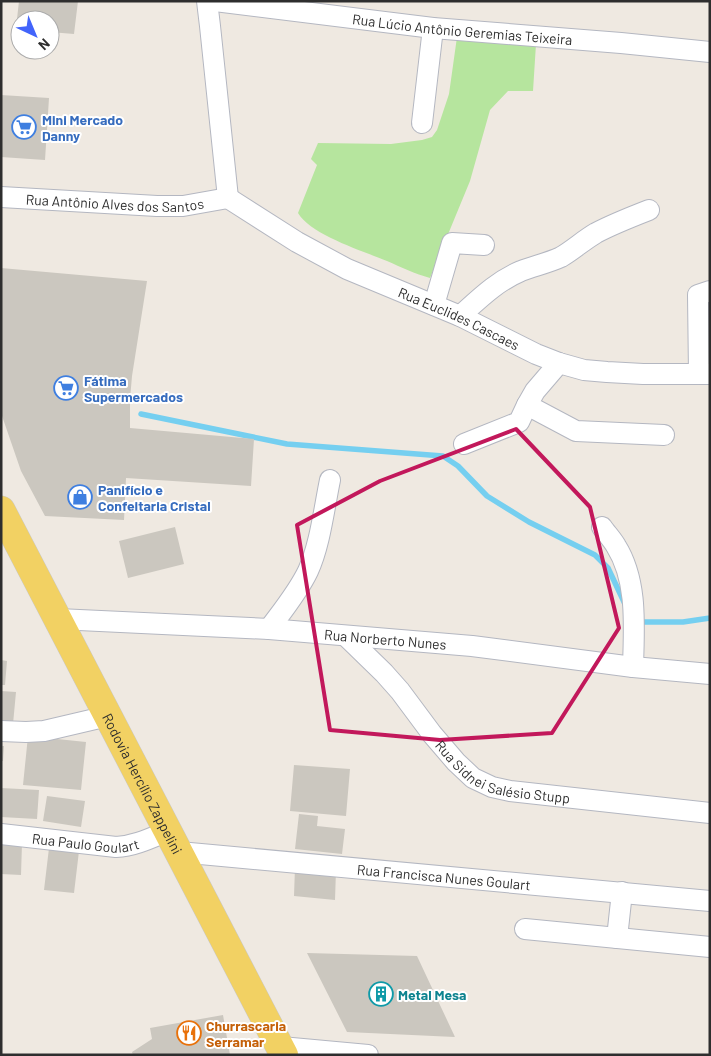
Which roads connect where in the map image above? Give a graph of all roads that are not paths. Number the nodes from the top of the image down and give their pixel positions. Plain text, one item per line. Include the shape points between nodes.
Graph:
1 (207, 1) edge
2 (215, 1) edge
3 (433, 28) junction
4 (710, 52) edge
5 (422, 123) dead end
6 (1, 197) edge
7 (228, 198) junction
8 (649, 210) dead end
9 (484, 245) dead end
10 (710, 291) edge
11 (434, 305) junction
12 (460, 316) junction
13 (558, 363) junction
14 (705, 374) edge
15 (527, 405) junction
16 (664, 435) dead end
17 (464, 444) dead end
18 (330, 480) dead end
19 (1, 510) edge
20 (602, 527) dead end
21 (58, 619) junction
22 (269, 629) junction
23 (346, 636) junction
24 (633, 667) junction
25 (710, 674) edge
26 (108, 716) junction
27 (1, 730) edge
28 (710, 814) edge
29 (1, 834) edge
30 (174, 842) junction
31 (622, 892) junction
32 (710, 901) edge
33 (525, 929) dead end
34 (617, 938) junction
35 (710, 947) edge
36 (283, 1051) edge
37 (368, 1055) edge

1 - 7 street
2 - 3 street, Rua Lúcio Antônio Geremias Teixeira
3 - 4 street, Rua Lúcio Antônio Geremias Teixeira
3 - 5 street
6 - 7 street, Rua Antônio Alves dos Santos via 157,206 183,206
7 - 11 street, Rua Euclides Cascaes via 319,255
8 - 12 street via 596,233 563,256 504,280
9 - 11 street via 452,243
10 - 14 street via 698,295
11 - 12 street, Rua Euclides Cascaes
12 - 13 street, Rua Euclides Cascaes
13 - 14 street, Rua Euclides Cascaes via 607,372
13 - 15 street
15 - 16 street via 576,431
15 - 17 street via 519,422
18 - 22 street via 308,570 294,596
19 - 21 main road, Rodovia Hercílio Zappelini
20 - 24 street via 626,567 634,615
21 - 22 street, Rua Norberto Nunes
21 - 26 main road, Rodovia Hercílio Zappelini
22 - 23 street, Rua Norberto Nunes
23 - 24 street, Rua Norberto Nunes via 472,646
23 - 28 street, Rua Sidnei Salésio Stupp via 384,673 432,734 473,778 492,787 510,790
24 - 25 street, Rua Norberto Nunes
26 - 27 street via 44,730
26 - 30 main road, Rodovia Hercílio Zappelini
29 - 30 street, Rua Paulo Goulart via 116,847
30 - 31 street, Rua Francisca Nunes Goulart
30 - 36 main road, Rodovia Hercílio Zappelini
31 - 32 street, Rua Francisca Nunes Goulart
31 - 34 street
33 - 34 street
34 - 35 street
36 - 37 street

